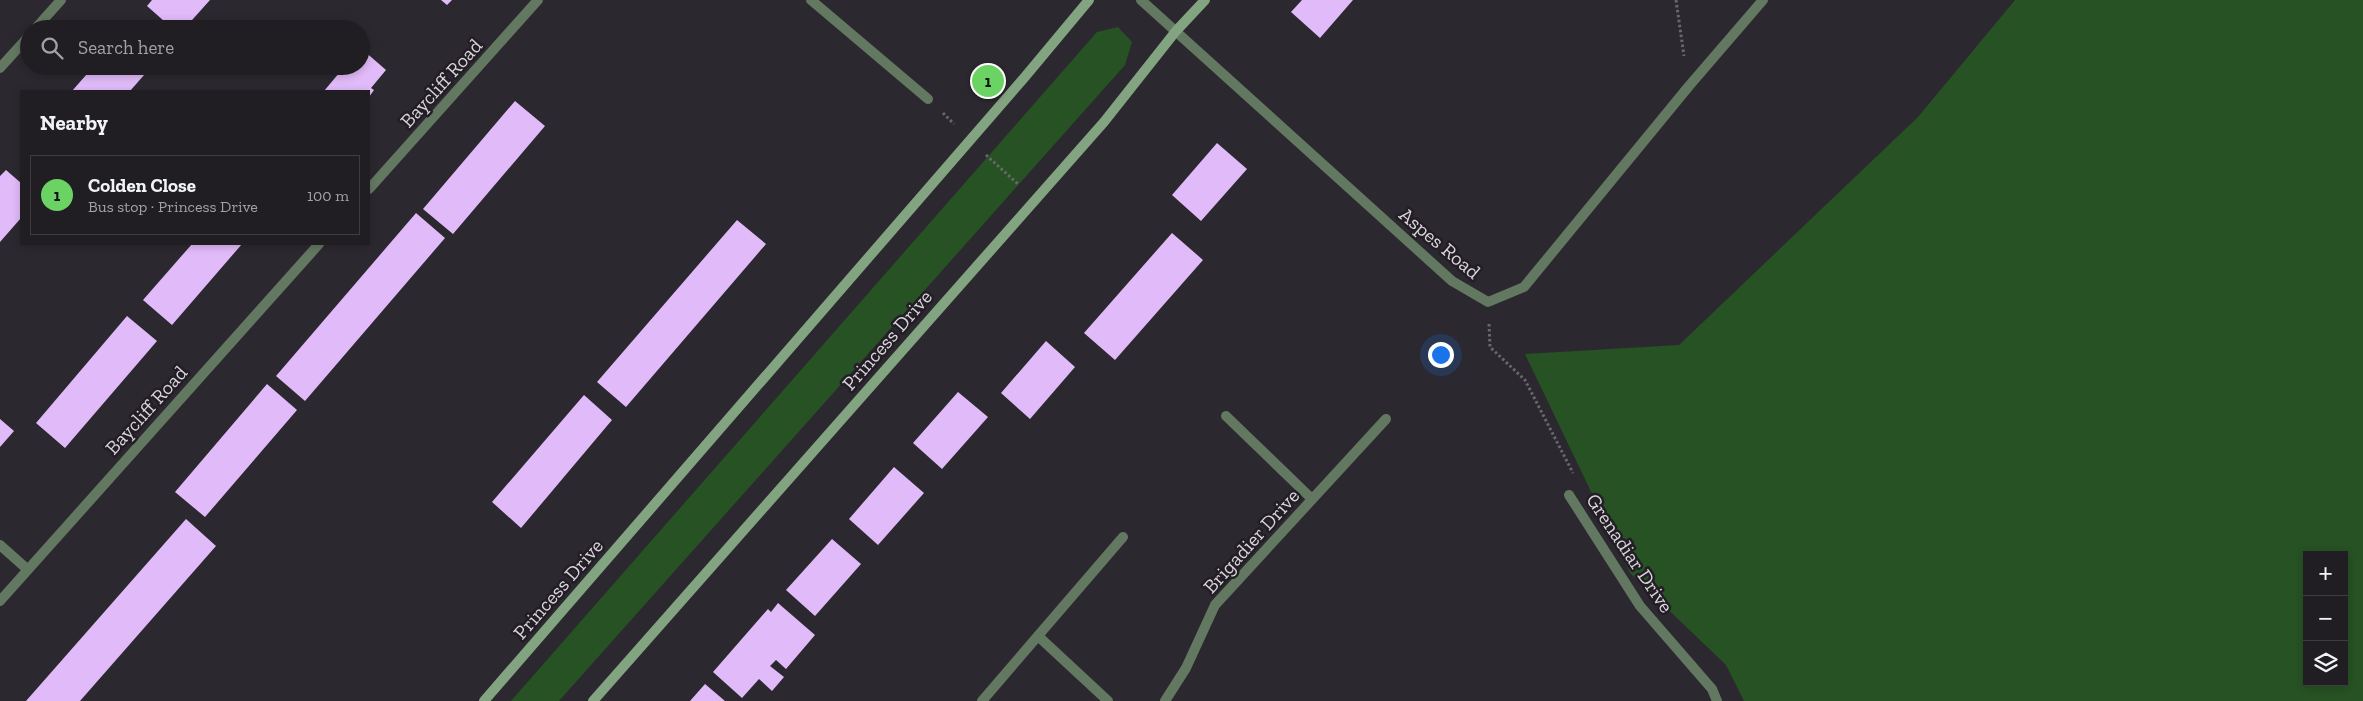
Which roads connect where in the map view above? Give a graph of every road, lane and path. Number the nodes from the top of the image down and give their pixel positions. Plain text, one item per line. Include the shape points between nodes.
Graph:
1 (61, 0) edge
2 (538, 0) edge
3 (811, 0) edge
4 (1089, 0) edge
5 (1141, 0) edge
6 (1205, 0) edge
7 (1676, 0) edge
8 (1763, 0) edge
9 (43, 20) edge
10 (1176, 31) junction
11 (20, 46) edge
12 (0, 68) edge
13 (1689, 86) junction
14 (928, 99) dead end
15 (370, 188) edge
16 (318, 245) edge
17 (1226, 416) dead end
18 (1386, 419) dead end
19 (1569, 495) dead end
20 (1312, 499) junction
21 (1123, 537) dead end
22 (0, 545) edge
23 (27, 569) junction
24 (0, 601) edge
25 (1038, 636) junction
26 (484, 701) edge
27 (593, 701) edge
28 (982, 701) edge
29 (1108, 701) edge
30 (1164, 701) edge
31 (1717, 701) edge

1 - 9 street
2 - 15 street, Baycliff Road
3 - 14 street
4 - 26 street, Princess Drive
5 - 10 street
6 - 10 street, Princess Drive
7 - 13 path
8 - 13 street, Aspes Road
10 - 13 street, Aspes Road via 1452,281 1488,302 1524,287
10 - 27 street, Princess Drive via 1104,122
11 - 12 street
16 - 23 street, Baycliff Road
17 - 20 street
18 - 20 street, Brigadier Drive
19 - 31 street, Grenadiar Drive via 1640,606 1712,689
20 - 30 street, Brigadier Drive via 1215,605 1186,668
21 - 25 street
22 - 23 street
23 - 24 street, Baycliff Road
25 - 28 street
25 - 29 street

